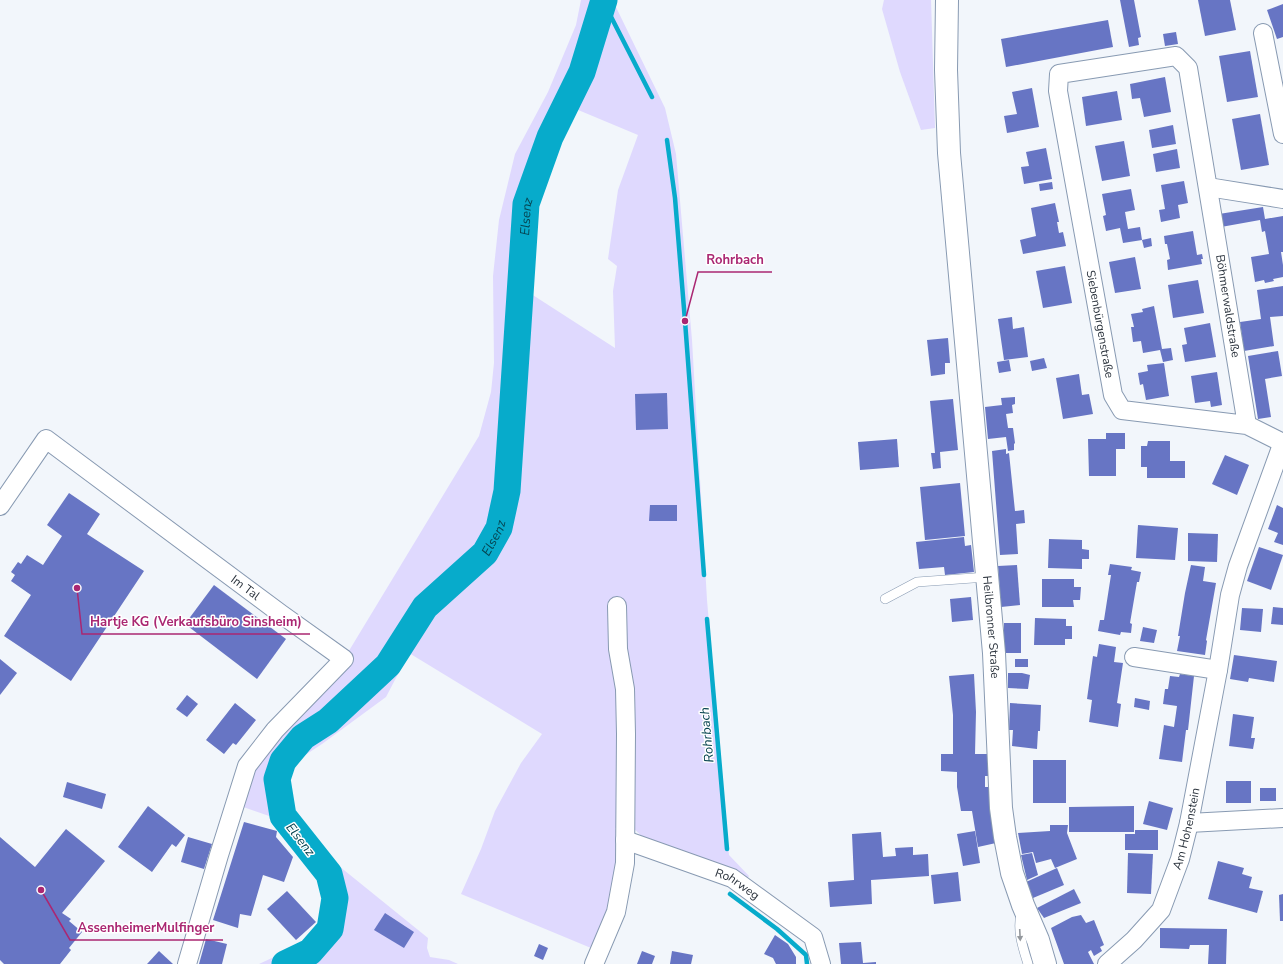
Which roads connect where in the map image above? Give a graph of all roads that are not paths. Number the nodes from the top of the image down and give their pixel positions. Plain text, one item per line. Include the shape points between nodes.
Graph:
1 (948, 2) edge
2 (1264, 33) dead end
3 (1059, 74) joint
4 (1283, 134) edge
5 (1208, 187) junction
6 (1283, 198) edge
7 (1247, 425) junction
8 (1283, 443) edge
9 (0, 506) edge
10 (987, 577) junction
11 (885, 600) dead end
12 (617, 606) dead end
13 (1134, 657) dead end
14 (1218, 670) junction
15 (1283, 818) edge
16 (1189, 823) junction
17 (625, 840) junction
18 (1023, 905) junction
19 (187, 964) edge
20 (594, 964) edge
21 (821, 964) edge
22 (1028, 964) edge
23 (1045, 964) edge
24 (1107, 964) edge

1 - 10 main road, Heilbronner Straße via 948,137
2 - 4 street
3 - 5 street, Böhmerwaldstraße via 1176,56 1188,68
3 - 7 street, Siebenbürgenstraße via 1058,91 1113,395 1122,410
5 - 6 street
5 - 7 street, Böhmerwaldstraße
7 - 8 street, Siebenbürgenstraße
8 - 14 street, Am Hohenstein via 1238,566 1230,596
9 - 19 street, Im Tal via 46,439 344,659 274,730 247,766
10 - 11 lane via 917,582
10 - 18 main road, Heilbronner Straße via 1001,808 1012,873
12 - 17 street via 618,649 624,689 626,734
13 - 14 street
14 - 16 street, Am Hohenstein
15 - 16 street
16 - 24 street, Am Hohenstein via 1180,859 1161,910 1134,940
17 - 20 street via 625,863 616,912
17 - 21 street, Rohrweg via 732,878 813,937
18 -> 22 lane via 1020,920 1021,941
18 - 23 main road, Heilbronner Straße

